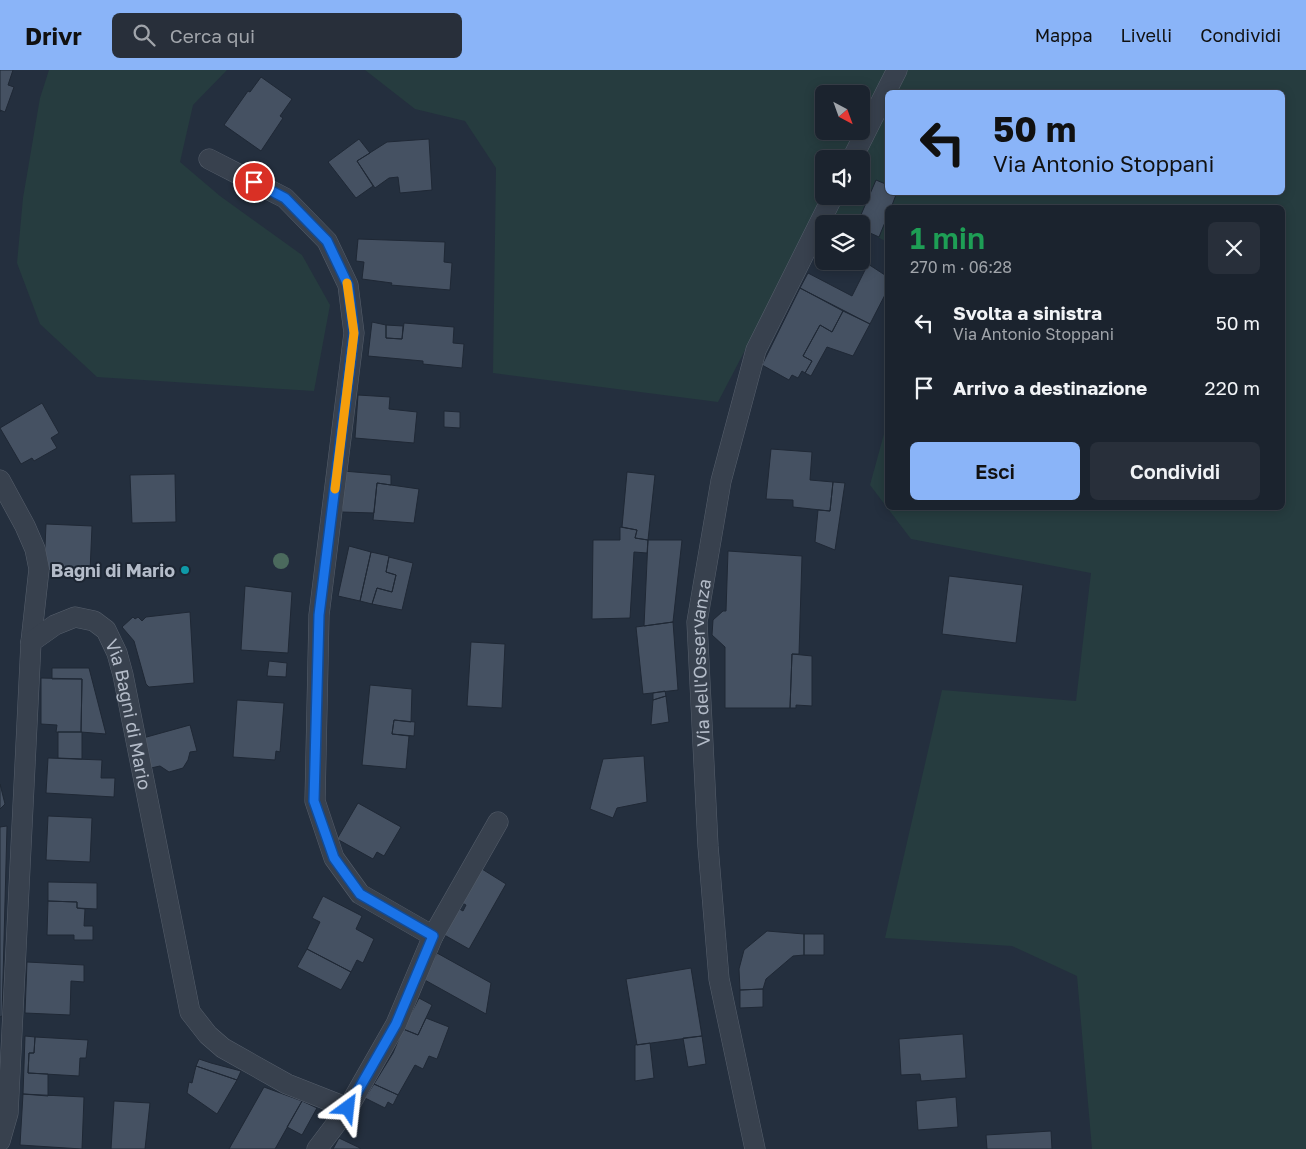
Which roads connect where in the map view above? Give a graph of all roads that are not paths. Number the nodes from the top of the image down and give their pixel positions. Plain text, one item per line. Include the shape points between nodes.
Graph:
1 (897, 70) edge
2 (887, 90) edge
3 (885, 94) edge
4 (857, 150) edge
5 (209, 159) dead end
6 (828, 205) edge
7 (0, 480) edge
8 (31, 642) junction
9 (498, 822) dead end
10 (433, 936) junction
11 (348, 1108) junction
12 (0, 1141) edge
13 (317, 1149) edge
14 (756, 1149) edge

1 - 2 street
3 - 4 street
5 - 10 street via 285,198 327,241 348,285 354,333 319,615 314,801 334,858 360,894
6 - 14 street, Via dell'Osservanza via 756,350 721,481 697,622 708,846 719,979
7 - 8 street via 37,556 39,569
8 - 11 street, Via Bagni di Mario via 55,625 75,617 94,621 106,630 117,653 190,1012 223,1048 287,1084
8 - 12 street via 8,1113
9 - 10 street
10 - 11 street via 396,1024
11 - 13 street

